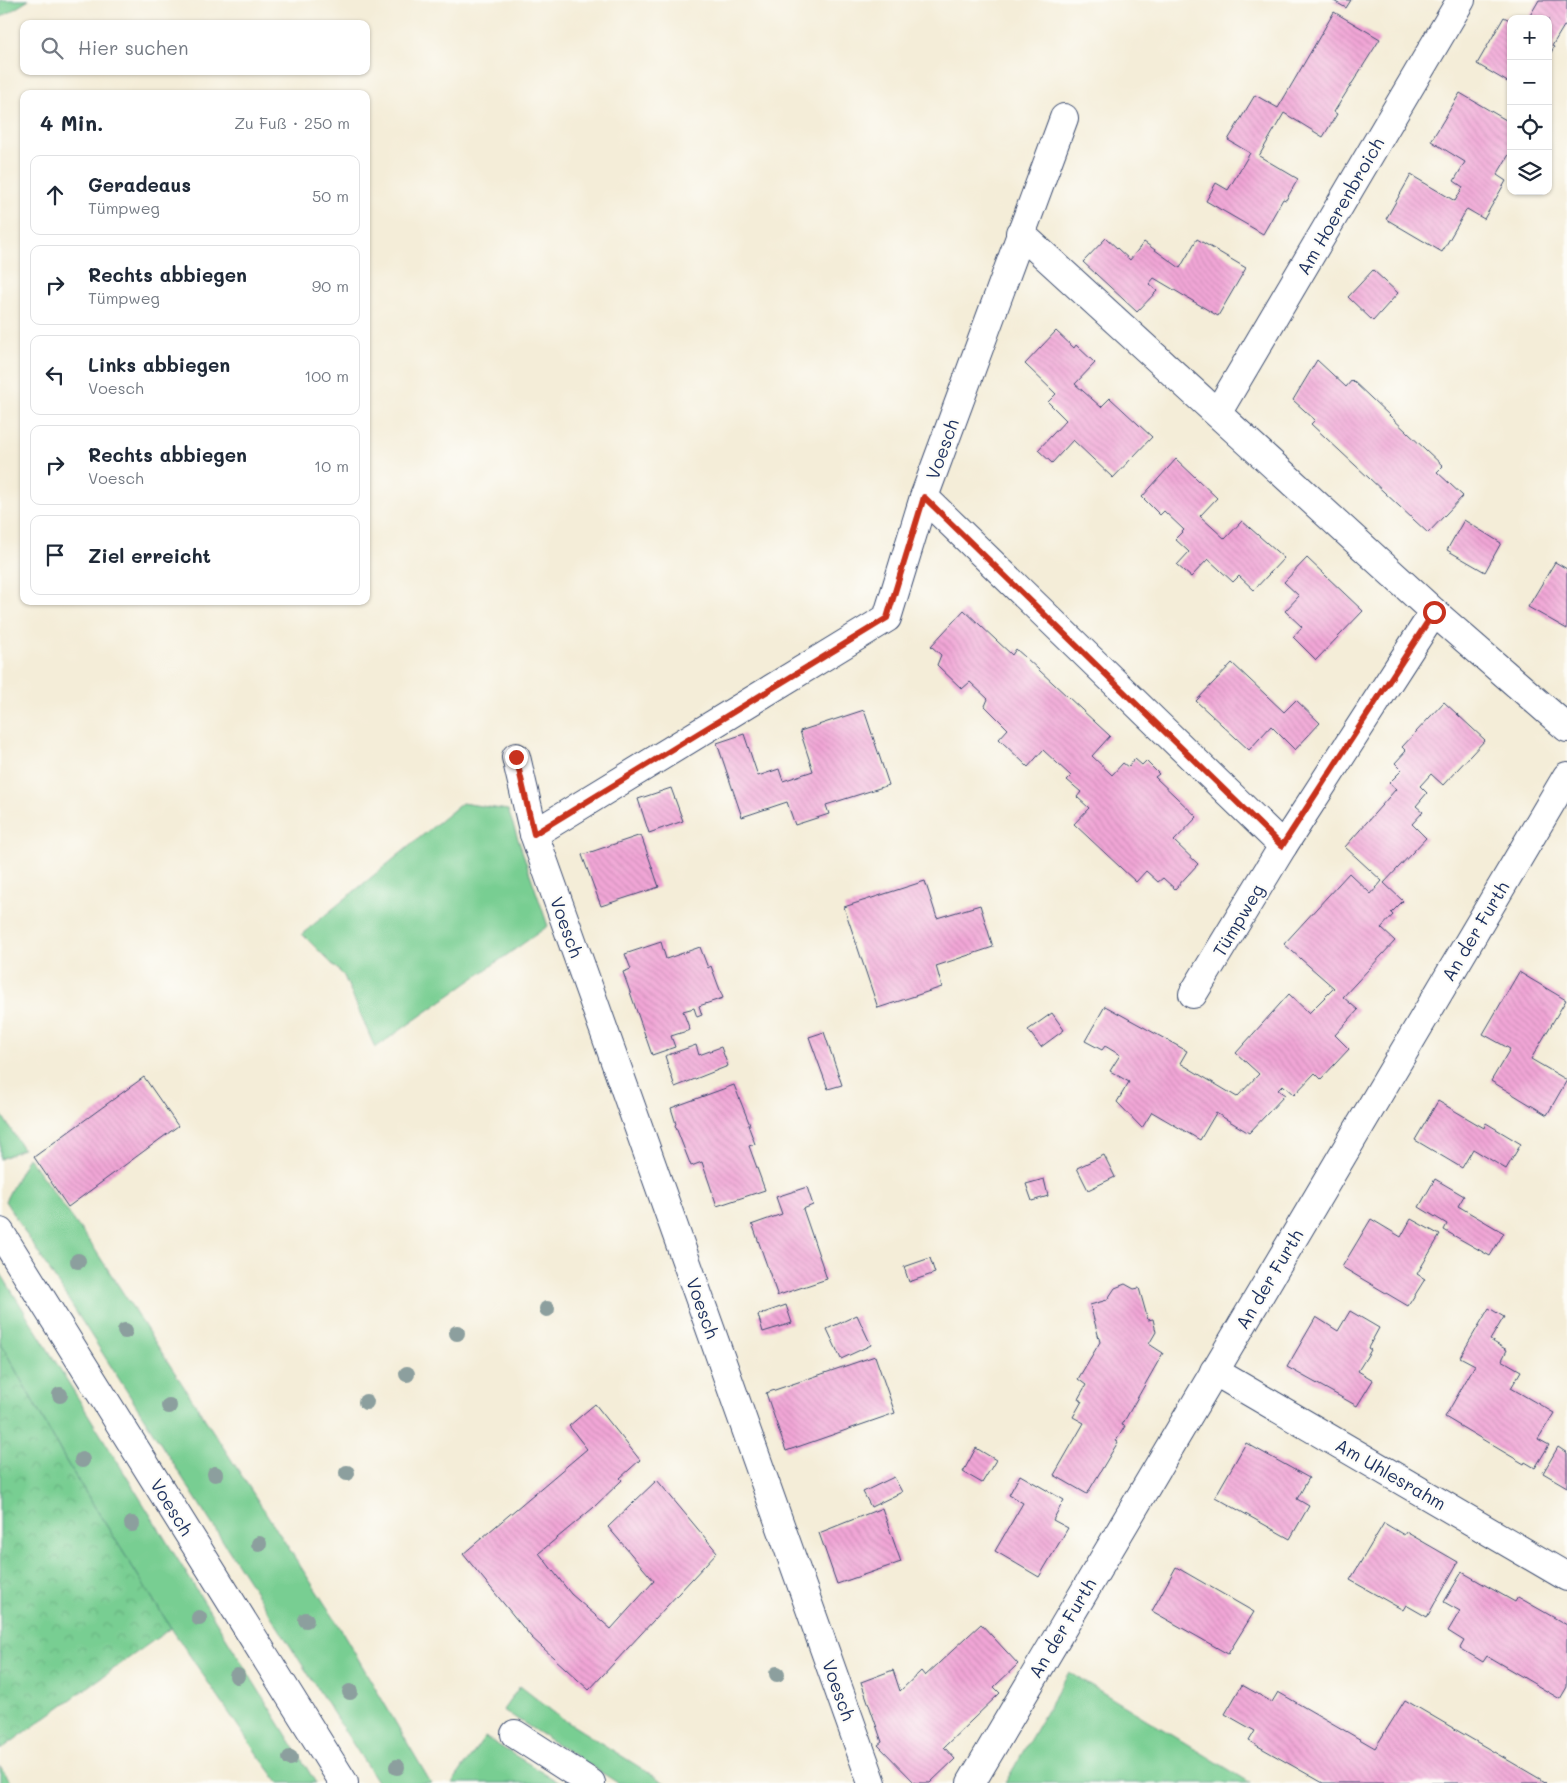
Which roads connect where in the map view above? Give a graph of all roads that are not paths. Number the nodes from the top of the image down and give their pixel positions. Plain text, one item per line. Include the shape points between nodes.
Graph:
1 (1461, 0) edge
2 (1064, 118) dead end
3 (1020, 233) junction
4 (1218, 412) junction
5 (924, 497) junction
6 (1434, 612) junction
7 (1567, 728) edge
8 (516, 757) dead end
9 (1567, 776) edge
10 (534, 834) junction
11 (1282, 846) junction
12 (1193, 994) dead end
13 (0, 1232) edge
14 (1214, 1371) junction
15 (1567, 1577) edge
16 (515, 1734) dead end
17 (344, 1783) edge
18 (591, 1783) edge
19 (872, 1783) edge
20 (971, 1783) edge

1 - 4 street, Am Hoerenbroich
2 - 3 street, Voesch
3 - 4 street
3 - 5 street, Voesch
4 - 6 street
5 - 10 street, Voesch via 887,618
5 - 11 street
6 - 7 street
6 - 11 street, Tümpweg
8 - 10 street, Voesch
9 - 14 street, An der Furth
10 - 19 street, Voesch
11 - 12 street, Tümpweg
13 - 17 street, Voesch
14 - 15 street, Am Uhlesrahm
14 - 20 street, An der Furth
16 - 18 street

